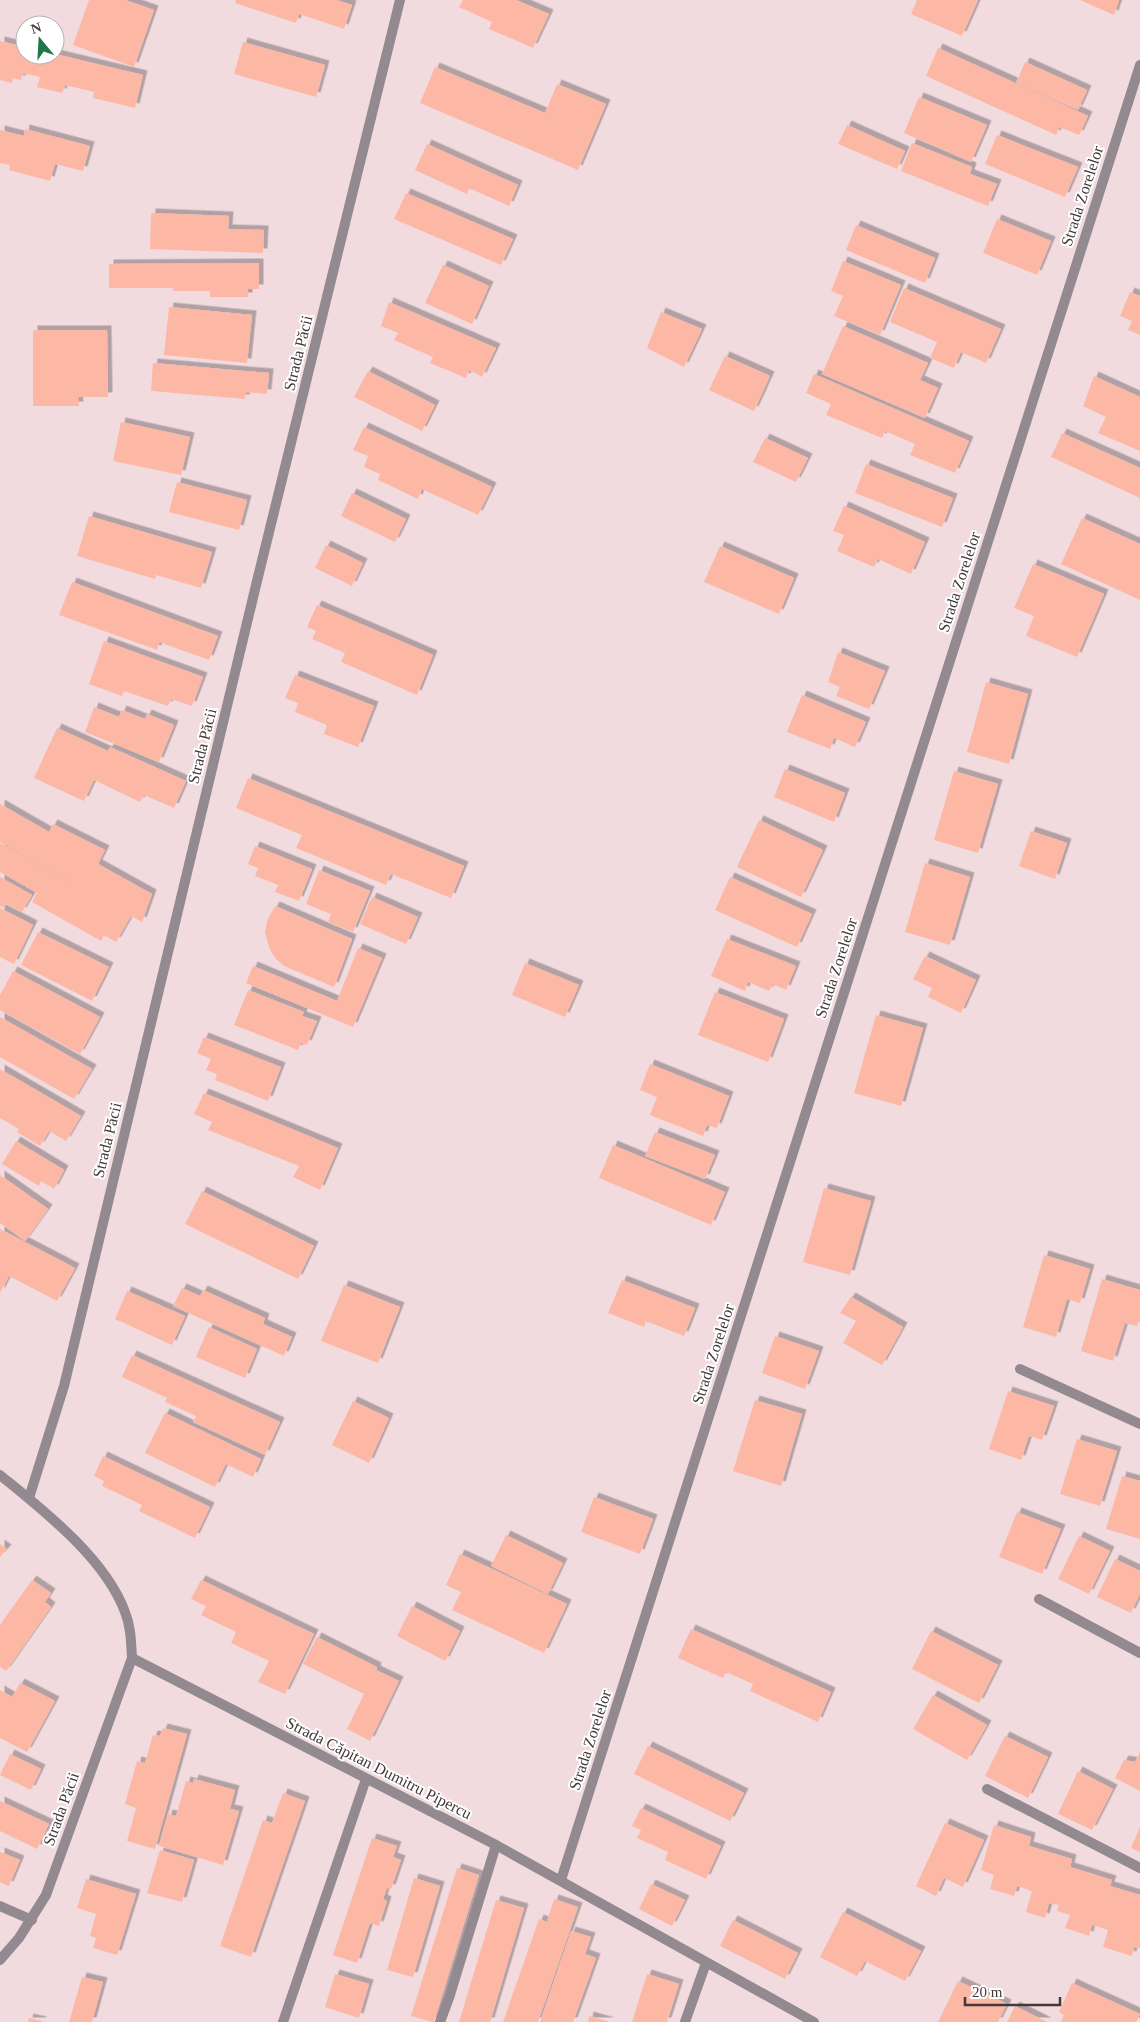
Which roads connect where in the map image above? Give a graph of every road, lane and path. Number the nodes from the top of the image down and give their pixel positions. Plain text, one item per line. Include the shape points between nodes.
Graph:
1 (400, 0) edge
2 (1140, 65) edge
3 (1020, 1369) dead end
4 (1140, 1424) edge
5 (0, 1475) edge
6 (29, 1498) junction
7 (1038, 1599) dead end
8 (1140, 1653) edge
9 (132, 1658) junction
10 (366, 1779) junction
11 (987, 1789) dead end
12 (496, 1845) junction
13 (1140, 1868) edge
14 (561, 1880) junction
15 (0, 1906) edge
16 (32, 1920) junction
17 (0, 1960) edge
18 (706, 1962) junction
19 (283, 2022) edge
20 (440, 2022) edge
21 (685, 2022) edge
22 (814, 2022) edge

1 - 6 street, Strada Păcii via 64,1386
2 - 14 street, Strada Zorelelor
3 - 4 street
5 - 6 street
6 - 9 street via 82,1548 119,1597 130,1632
7 - 8 street
9 - 10 street, Strada Căpitan Dumitru Pipercu
9 - 16 street, Strada Păcii via 46,1895
10 - 12 street, Strada Căpitan Dumitru Pipercu
10 - 19 street
11 - 13 street
12 - 14 street, Strada Căpitan Dumitru Pipercu
12 - 20 street
14 - 18 street, Strada Căpitan Dumitru Pipercu
15 - 16 street
16 - 17 street, Strada Păcii
18 - 21 street
18 - 22 street, Strada Căpitan Dumitru Pipercu

